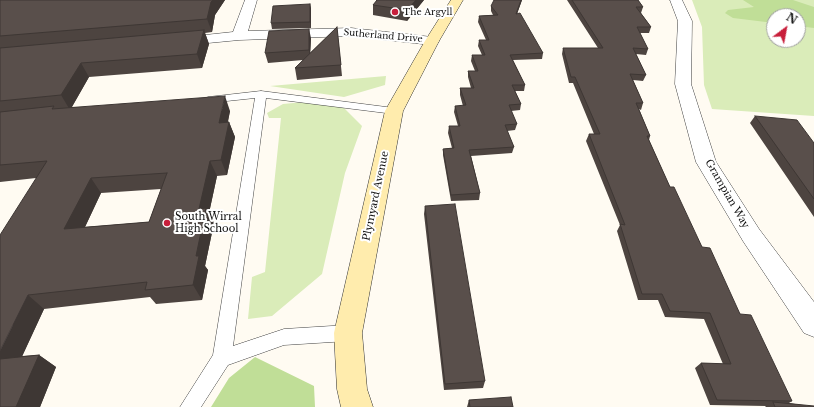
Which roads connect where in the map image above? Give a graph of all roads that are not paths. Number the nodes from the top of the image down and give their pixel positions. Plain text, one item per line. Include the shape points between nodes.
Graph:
1 (251, 0) edge
2 (457, 0) edge
3 (676, 0) edge
4 (239, 36) junction
5 (432, 41) junction
6 (159, 43) edge
7 (261, 94) junction
8 (198, 101) edge
9 (394, 111) junction
10 (814, 324) edge
11 (348, 333) junction
12 (222, 358) junction
13 (190, 407) edge
14 (356, 407) edge

1 - 4 street
2 - 5 street, Plymyard Avenue
3 - 10 street, Grampian Way via 685,21 683,84 706,162 751,235
4 - 5 street, Sutherland Drive via 351,32
4 - 6 street, Sutherland Drive
5 - 9 street, Plymyard Avenue
7 - 8 lane
7 - 9 lane
7 - 12 lane
9 - 11 street, Plymyard Avenue
11 - 12 lane via 284,337
11 - 14 street, Plymyard Avenue via 352,389
12 - 13 lane

